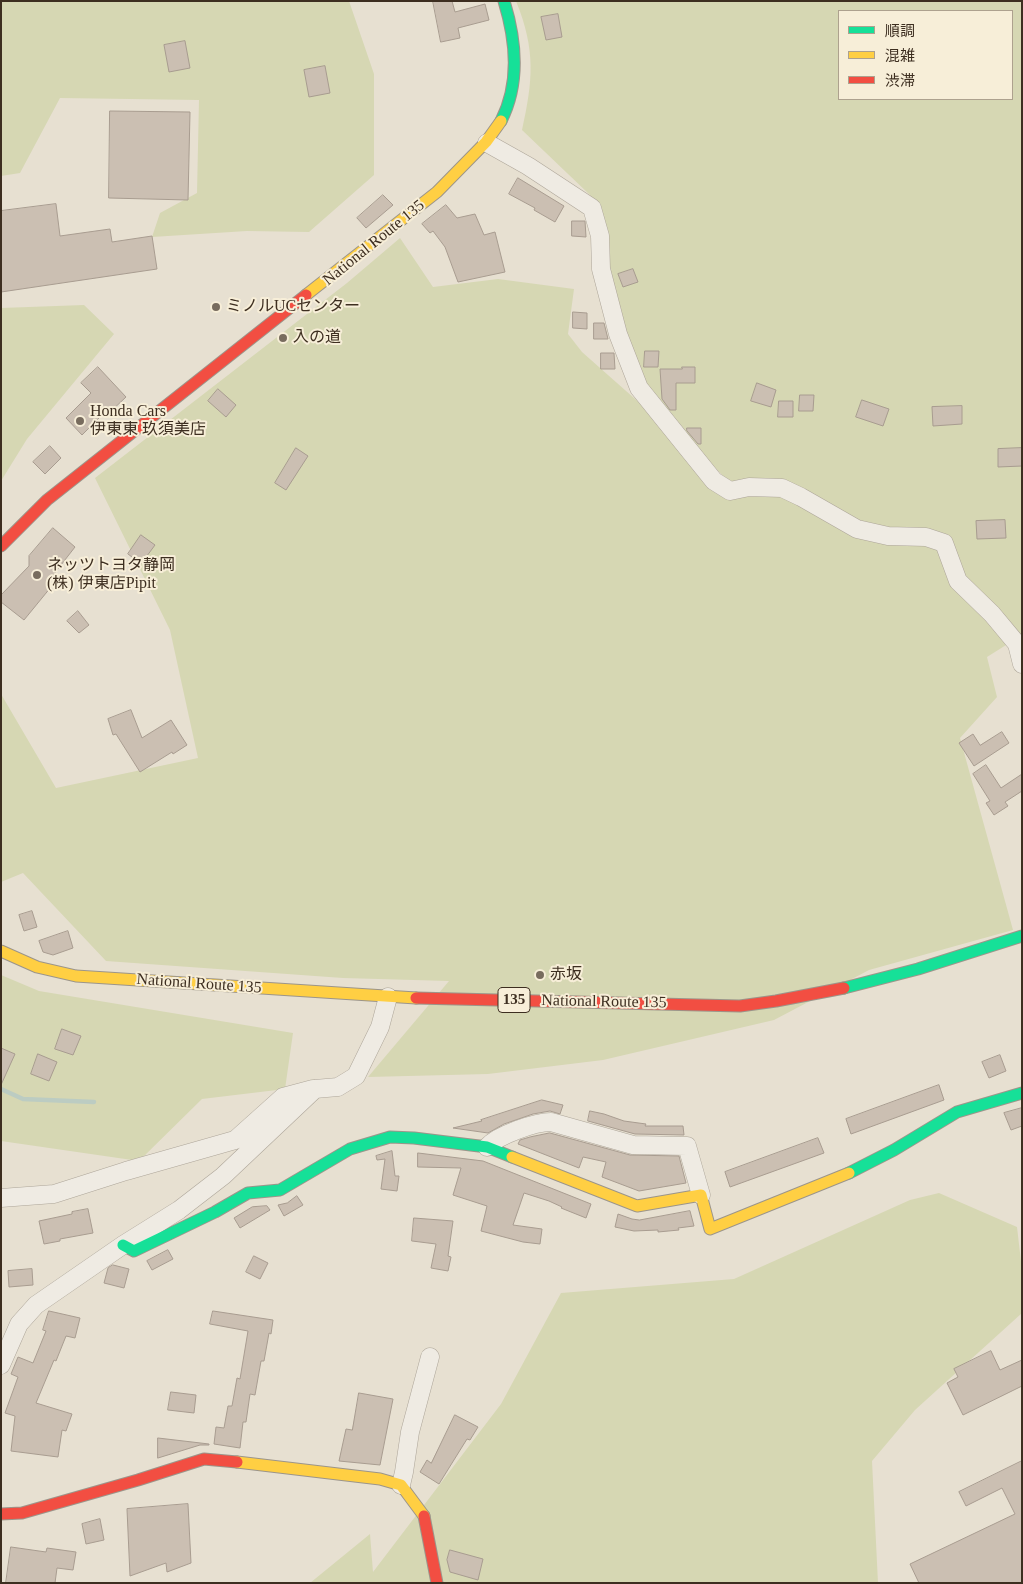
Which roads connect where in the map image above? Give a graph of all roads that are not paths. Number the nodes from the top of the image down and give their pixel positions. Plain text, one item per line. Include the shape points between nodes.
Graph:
1 (504, 1) edge
2 (487, 143) junction
3 (1, 546) edge
4 (1022, 664) edge
5 (1022, 936) edge
6 (1, 951) edge
7 (388, 996) junction
8 (315, 1089) junction
9 (1022, 1093) edge
10 (487, 1147) junction
11 (701, 1195) junction
12 (1, 1198) edge
13 (124, 1245) junction
14 (430, 1357) dead end
15 (1, 1365) edge
16 (401, 1485) junction
17 (1, 1514) edge
18 (437, 1583) edge

1 - 2 main road, National Route 135 via 515,60 513,93 505,114
2 - 3 main road, National Route 135 via 437,192 47,500
2 - 4 street via 592,208 600,236 603,278 618,334 639,388 714,481 730,491 750,487 782,488 857,529 888,536 926,537 944,543 958,581 1017,644
5 - 7 main road, National Route 135 / 135 via 905,973 780,1002 748,1005
6 - 7 main road, National Route 135 / 135 via 37,966 76,976
7 - 8 street via 380,1027 356,1076 338,1087
8 - 12 street via 283,1097 235,1140 54,1194
8 - 13 street via 223,1176 179,1210
9 - 11 main road via 957,1112 854,1171 710,1229
10 - 11 main road via 637,1206
10 - 11 street via 493,1140 541,1122 633,1145 687,1146
10 - 13 main road via 390,1137 350,1149 280,1190 248,1193 134,1251
13 - 15 street via 36,1304 19,1324
14 - 16 street via 410,1432
16 - 17 main road via 380,1479 204,1459 22,1514
16 - 18 main road via 425,1517

